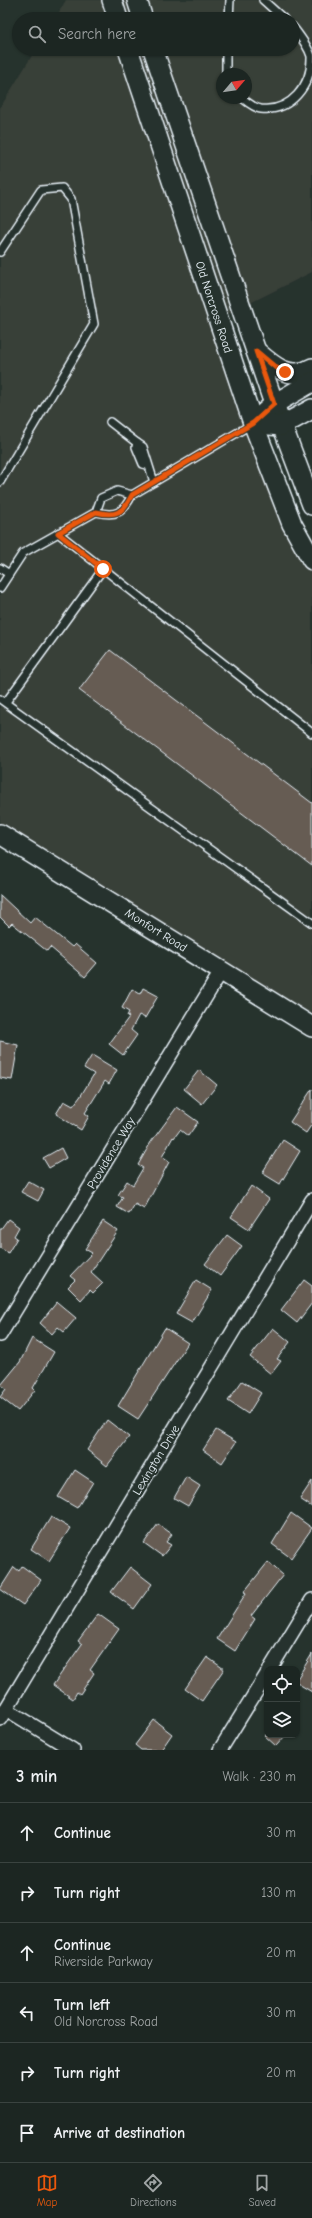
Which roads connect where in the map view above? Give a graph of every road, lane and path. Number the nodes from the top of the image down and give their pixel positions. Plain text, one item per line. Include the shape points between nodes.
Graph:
1 (112, 0) edge
2 (137, 0) edge
3 (230, 0) edge
4 (263, 0) edge
5 (116, 12) edge
6 (141, 12) edge
7 (229, 12) edge
8 (276, 12) edge
9 (300, 35) edge
10 (130, 56) edge
11 (155, 56) edge
12 (226, 56) edge
13 (226, 68) edge
14 (251, 104) edge
15 (0, 252) edge
16 (256, 351) junction
17 (312, 368) edge
18 (312, 382) edge
19 (274, 404) junction
20 (312, 409) edge
21 (110, 422) dead end
22 (253, 423) junction
23 (281, 426) junction
24 (0, 482) edge
25 (154, 482) junction
26 (132, 495) junction
27 (312, 505) edge
28 (96, 512) junction
29 (58, 533) junction
30 (312, 560) edge
31 (0, 568) edge
32 (103, 569) junction
33 (9, 574) junction
34 (0, 588) edge
35 (3, 701) edge
36 (312, 733) edge
37 (0, 834) edge
38 (312, 923) edge
39 (222, 970) junction
40 (312, 1027) edge
41 (312, 1200) edge
42 (0, 1335) edge
43 (312, 1600) edge
44 (272, 1666) edge
45 (264, 1679) edge
46 (3, 1714) edge
47 (74, 1750) edge
48 (220, 1750) edge

1 - 5 main road
2 - 6 main road
3 - 7 lane
4 - 8 lane
9 - 14 lane via 310,56 311,72 306,89 284,106 259,109
10 - 22 main road, Old Norcross Road
11 - 16 main road, Old Norcross Road
12 - 13 lane
15 - 24 lane via 41,190 62,188 71,199 94,324
16 - 17 main road via 286,373 297,374
16 - 19 main road, Old Norcross Road
18 - 19 main road
19 - 22 main road
19 - 23 main road, Old Norcross Road
20 - 23 main road
21 - 25 lane via 143,447
22 - 23 main road
22 - 25 lane
22 - 30 main road, Old Norcross Road via 292,524
23 - 27 main road, Old Norcross Road
25 - 26 lane
26 - 28 lane via 125,508 110,516
26 - 28 lane via 117,491 101,498
28 - 29 lane
29 - 32 lane
29 - 33 lane via 23,553
31 - 33 lane
32 - 35 lane
32 - 36 lane
33 - 34 lane
35 - 38 lane
37 - 39 main road, Monfort Road
39 - 40 main road, Monfort Road
39 - 42 street, Providence Way
41 - 46 street, Lexington Drive
43 - 44 street
45 - 48 street
46 - 47 street

